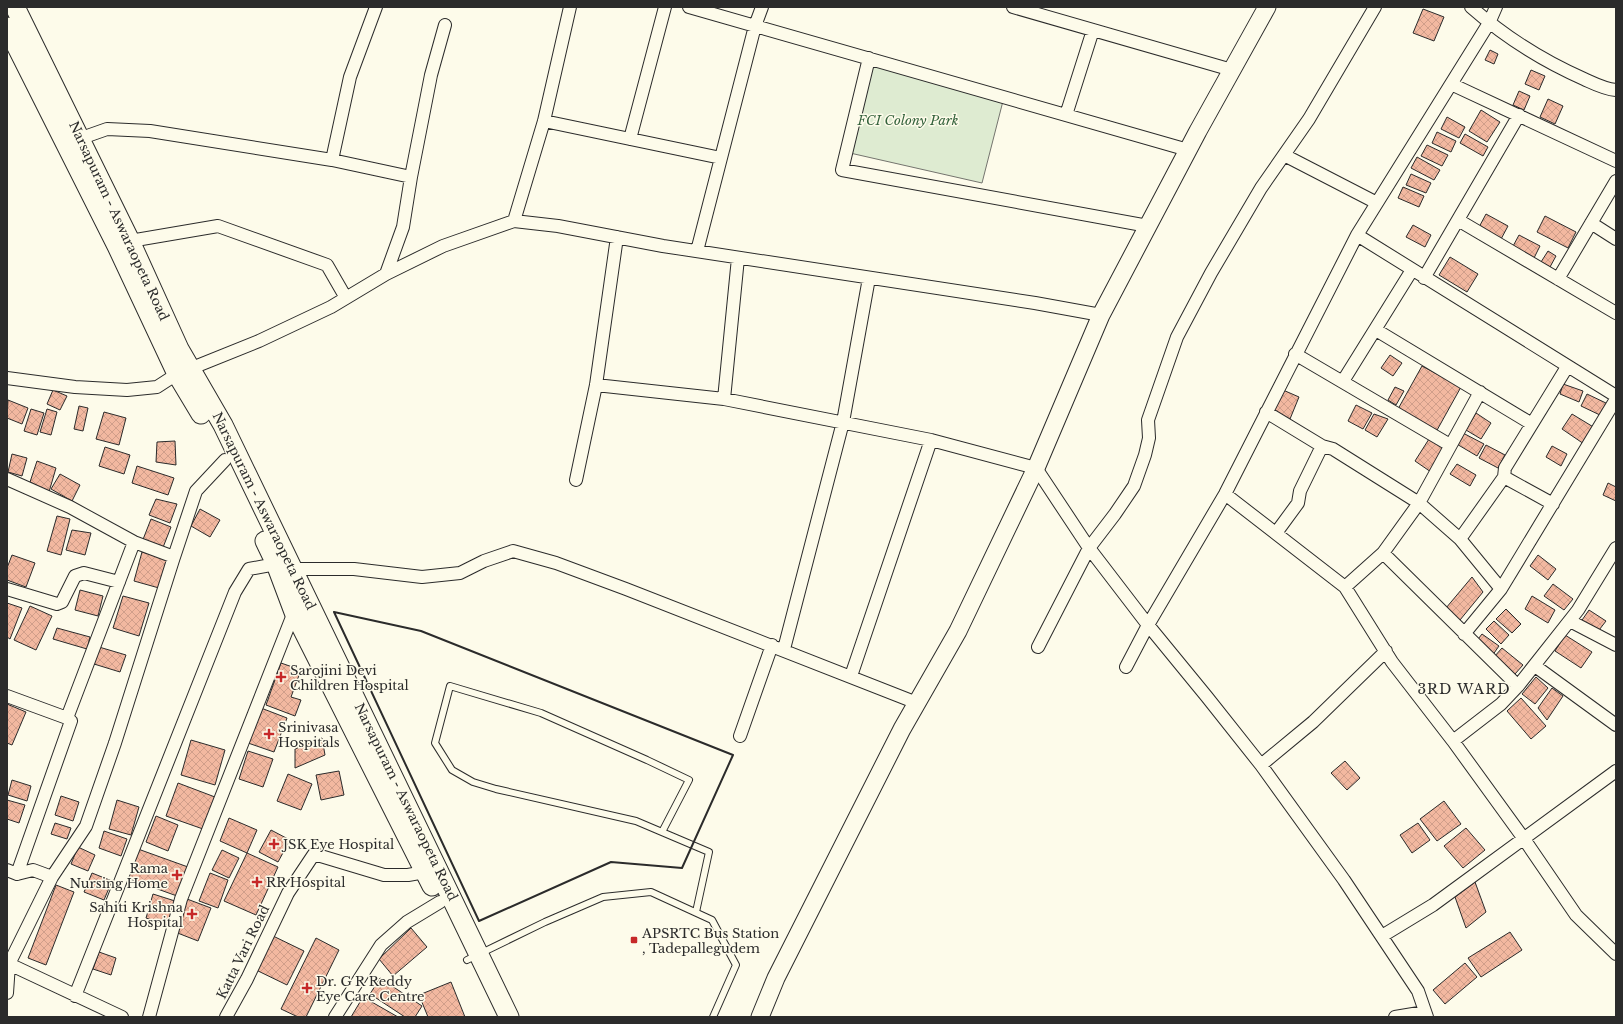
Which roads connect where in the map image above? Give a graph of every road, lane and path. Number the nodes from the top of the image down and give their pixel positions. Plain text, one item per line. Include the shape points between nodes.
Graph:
1 (15, 7) edge
2 (376, 7) edge
3 (570, 7) edge
4 (665, 7) edge
5 (689, 7) edge
6 (762, 7) edge
7 (1013, 7) edge
8 (1267, 7) edge
9 (1375, 7) edge
10 (1471, 7) edge
11 (1496, 7) edge
12 (1489, 23) junction
13 (445, 25) dead end
14 (7, 26) edge
15 (756, 26) junction
16 (1092, 30) junction
17 (869, 58) junction
18 (1232, 70) junction
19 (1451, 84) junction
20 (1616, 90) edge
21 (1066, 115) junction
22 (1519, 115) junction
23 (544, 121) junction
24 (630, 139) junction
25 (73, 141) junction
26 (1188, 150) junction
27 (1284, 156) junction
28 (721, 158) junction
29 (332, 160) junction
30 (1616, 161) edge
31 (411, 177) junction
32 (1616, 181) edge
33 (1377, 203) junction
34 (1458, 220) junction
35 (514, 221) junction
36 (1591, 223) junction
37 (1148, 226) junction
38 (1357, 235) junction
39 (617, 237) junction
40 (1616, 239) edge
41 (130, 241) junction
42 (697, 251) junction
43 (738, 258) junction
44 (1412, 270) junction
45 (386, 274) junction
46 (869, 278) junction
47 (1424, 278) junction
48 (1558, 279) junction
49 (346, 298) junction
50 (1616, 313) edge
51 (1101, 315) junction
52 (1376, 330) junction
53 (1296, 354) junction
54 (1567, 366) junction
55 (184, 371) junction
56 (7, 378) edge
57 (1343, 381) junction
58 (596, 385) junction
59 (1480, 392) junction
60 (1616, 398) edge
61 (724, 399) junction
62 (1266, 412) junction
63 (844, 422) junction
64 (1532, 424) junction
65 (931, 440) junction
66 (1450, 445) junction
67 (1322, 446) junction
68 (225, 460) junction
69 (1036, 468) junction
70 (1504, 477) junction
71 (7, 479) edge
72 (576, 480) dead end
73 (1225, 494) junction
74 (1419, 503) junction
75 (1552, 504) junction
76 (1276, 533) junction
77 (1460, 539) junction
78 (134, 542) junction
79 (1089, 548) junction
80 (1616, 548) edge
81 (1383, 553) junction
82 (174, 558) junction
83 (284, 566) junction
84 (119, 582) junction
85 (1345, 587) junction
86 (7, 588) edge
87 (1501, 589) junction
88 (294, 612) junction
89 (1570, 621) junction
90 (1148, 625) junction
91 (1464, 634) junction
92 (772, 645) junction
93 (1616, 645) edge
94 (1038, 647) dead end
95 (784, 650) junction
96 (1386, 651) junction
97 (1126, 666) dead end
98 (1535, 666) junction
99 (850, 676) junction
100 (1518, 686) junction
101 (7, 696) edge
102 (917, 702) junction
103 (67, 718) junction
104 (1616, 725) edge
105 (740, 736) dead end
106 (1453, 741) junction
107 (1261, 766) junction
108 (1616, 771) edge
109 (662, 832) junction
110 (1524, 838) junction
111 (12, 872) edge
112 (425, 872) junction
113 (52, 877) junction
114 (440, 902) junction
115 (696, 912) junction
116 (1382, 936) junction
117 (1616, 954) edge
118 (473, 957) junction
119 (10, 964) junction
120 (7, 993) edge
121 (75, 996) junction
122 (1426, 1014) edge
123 (122, 1017) edge
124 (149, 1017) edge
125 (226, 1017) edge
126 (335, 1017) edge
127 (494, 1017) edge
128 (509, 1017) edge
129 (713, 1017) edge
130 (760, 1017) edge
131 (1396, 1017) edge

1 - 25 main road, Narsapuram - Aswaraopeta Road
2 - 29 street via 350,77
3 - 23 street
4 - 24 street
5 - 15 street
6 - 15 street
7 - 16 street
8 - 18 street
9 - 27 street via 1309,119
10 - 12 street
11 - 12 street
12 - 19 street
12 - 20 street via 1522,47 1567,72 1607,89
13 - 31 street via 431,75
14 - 25 main road, Narsapuram - Aswaraopeta Road
15 - 17 street
15 - 28 street
16 - 18 street
16 - 21 street
17 - 21 street
17 - 37 street via 842,170
18 - 26 street
19 - 22 street
19 - 33 street
21 - 26 street
22 - 30 street
22 - 34 street
23 - 24 street
23 - 35 street
24 - 28 street
25 - 29 street via 107,130 150,131
25 - 41 main road, Narsapuram - Aswaraopeta Road
25 - 55 main road, Narsapuram - Aswaraopeta Road
26 - 37 street
27 - 33 street
27 - 79 street via 1261,188 1177,337 1148,420 1148,443 1134,486
28 - 42 street
29 - 31 street
31 - 45 street via 403,227
32 - 36 street
33 - 38 street
34 - 47 street
34 - 48 street
35 - 39 street
35 - 45 street via 443,246
36 - 40 street
36 - 48 street
37 - 51 street
38 - 44 street
38 - 53 street
39 - 42 street
39 - 58 street
41 - 49 street via 218,226 327,265
41 - 55 main road, Narsapuram - Aswaraopeta Road via 179,349
42 - 43 street
43 - 46 street
43 - 61 street
44 - 47 street
44 - 52 street
45 - 49 street
46 - 51 street
46 - 63 street
47 - 54 street
48 - 50 street
49 - 55 street via 266,337
51 - 69 street
52 - 57 street
52 - 59 street
53 - 57 street
53 - 62 street
54 - 60 street
54 - 64 street
55 - 56 street via 157,387 127,390 74,387
55 - 68 main road, Narsapuram - Aswaraopeta Road
55 - 83 main road, Narsapuram - Aswaraopeta Road via 197,382 222,425
57 - 66 street
58 - 61 street
58 - 72 street
59 - 64 street
59 - 66 street
60 - 75 street
61 - 63 street
62 - 67 street
62 - 73 street
63 - 65 street
63 - 95 street
64 - 70 street via 1505,468
65 - 69 street
65 - 99 street
66 - 74 street
67 - 74 street via 1333,449
67 - 76 street via 1300,491 1298,502
68 - 82 street via 196,491
68 - 83 main road, Narsapuram - Aswaraopeta Road
69 - 79 street
69 - 102 street via 958,631
70 - 75 street
70 - 77 street
71 - 78 street via 70,507
73 - 76 street
73 - 90 street
74 - 77 street
74 - 81 street
75 - 87 street
76 - 85 street
77 - 87 street
78 - 82 street
78 - 84 street
79 - 90 street
79 - 94 street
80 - 89 street
81 - 85 street
81 - 91 street
82 - 113 street via 86,826
83 - 88 main road, Narsapuram - Aswaraopeta Road
83 - 92 street via 354,569 422,577 460,573 513,551 556,563
83 - 118 main road, Narsapuram - Aswaraopeta Road
83 - 121 street via 249,569 235,592
84 - 86 street via 84,573 78,574 62,602 57,604
84 - 103 street
85 - 96 street
87 - 91 street
88 - 112 main road, Narsapuram - Aswaraopeta Road
88 - 124 street via 181,899
89 - 93 street
89 - 98 street
90 - 97 street
90 - 107 street
91 - 100 street
92 - 95 street
92 - 105 street
95 - 99 street
96 - 106 street
96 - 107 street via 1313,722
98 - 100 street
98 - 104 street
99 - 102 street
100 - 106 street via 1502,704
101 - 103 street
102 - 130 street via 776,978
103 - 111 street via 71,722
106 - 110 street
107 - 116 street
108 - 110 street
109 - 109 lane via 636,821 472,782 452,770 435,743 450,686 542,714 689,780
109 - 115 lane via 709,852
110 - 116 street via 1433,905
110 - 117 street via 1576,915
111 - 113 street via 33,870
112 - 114 main road, Narsapuram - Aswaraopeta Road
112 - 125 street, Katta Vari Road via 384,875 314,854 288,893
113 - 119 street
114 - 118 main road, Narsapuram - Aswaraopeta Road
114 - 126 street via 406,922 381,945
115 - 118 lane via 651,892 603,897
115 - 129 lane via 712,920 736,965
116 - 122 street via 1418,991
118 - 127 main road, Narsapuram - Aswaraopeta Road
118 - 128 main road, Narsapuram - Aswaraopeta Road
119 - 120 street
119 - 121 street
121 - 123 street
122 - 131 street

